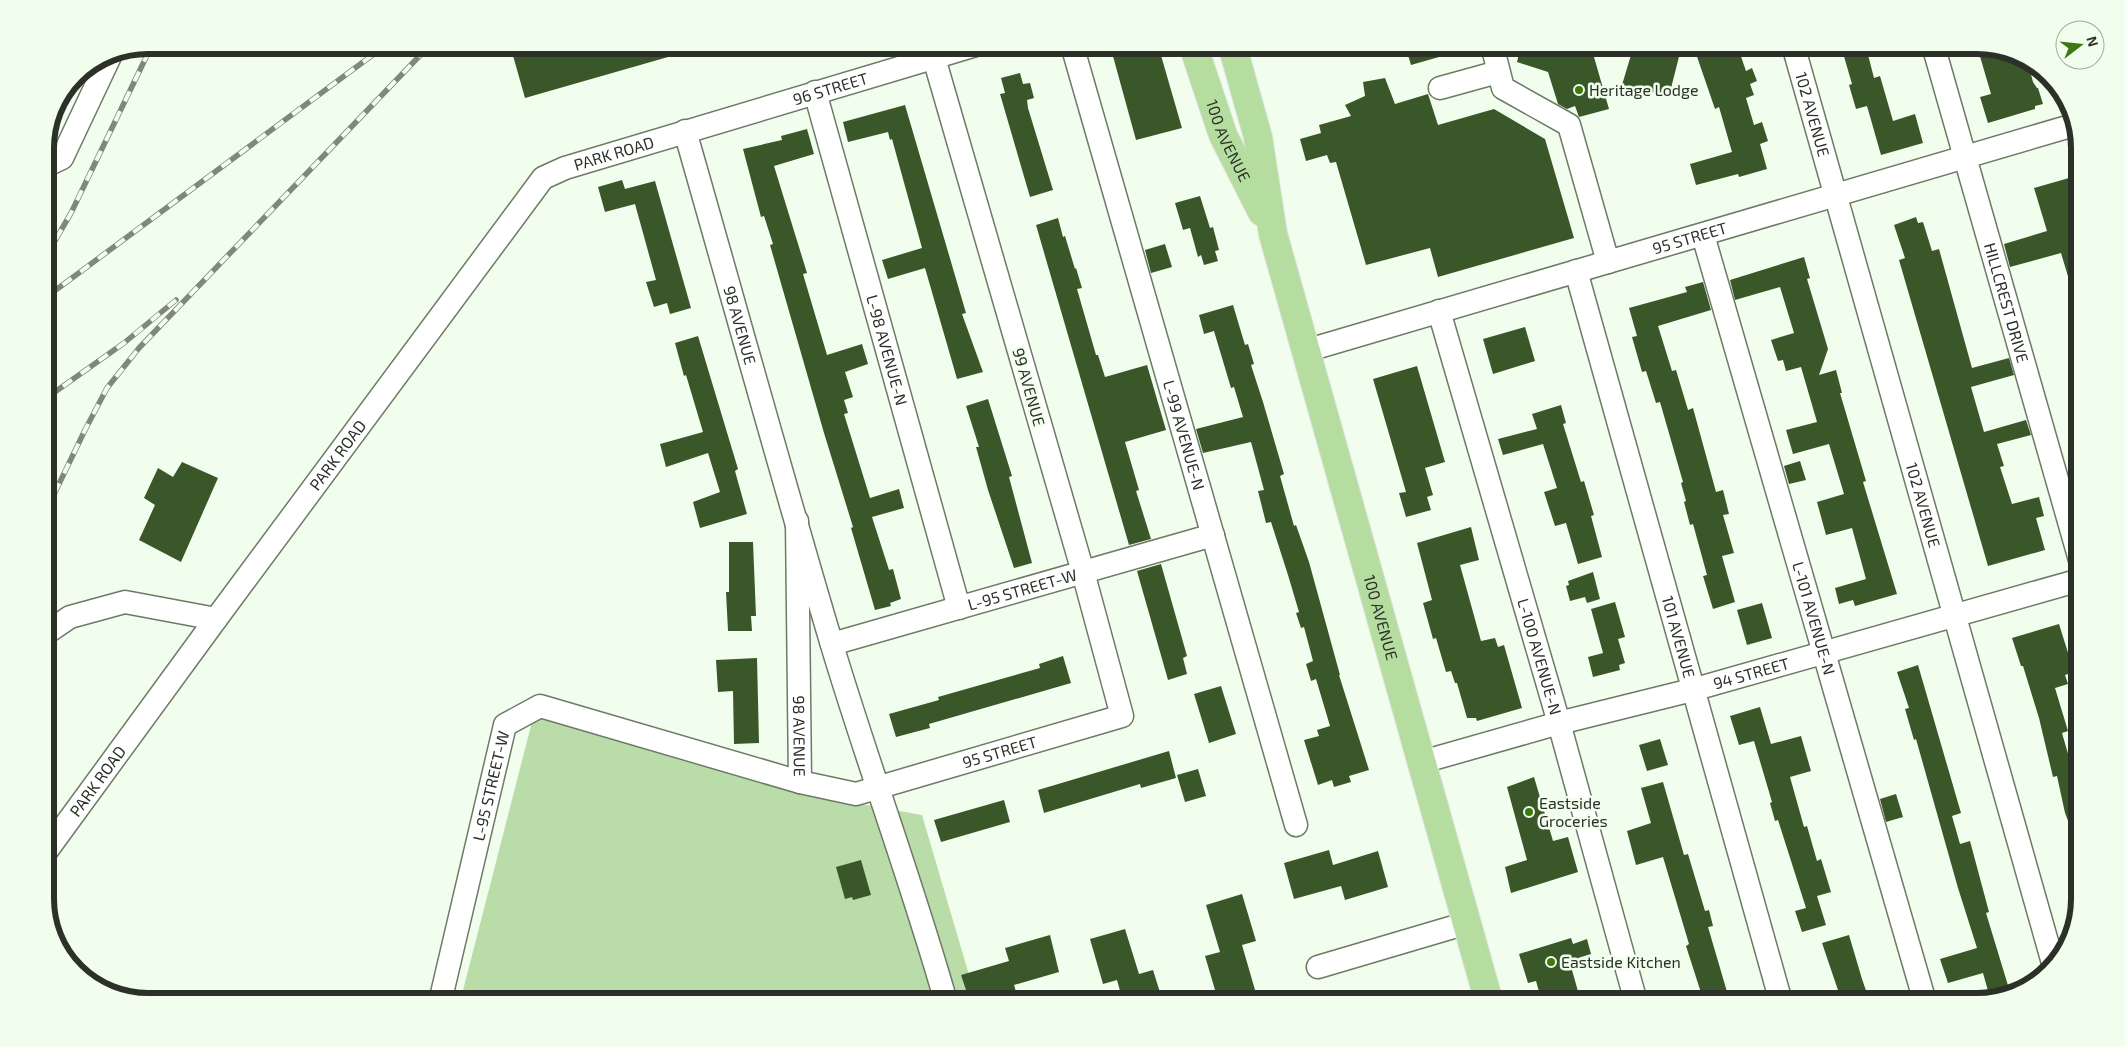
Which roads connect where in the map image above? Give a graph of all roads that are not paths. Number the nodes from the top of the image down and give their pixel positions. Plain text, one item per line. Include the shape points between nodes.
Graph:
1 (947, 54) edge
2 (1075, 54) edge
3 (1196, 54) edge
4 (1235, 54) edge
5 (1494, 54) edge
6 (1796, 54) edge
7 (1936, 54) edge
8 (934, 58) junction
9 (107, 63) edge
10 (1498, 72) junction
11 (1440, 88) dead end
12 (815, 92) junction
13 (2068, 127) edge
14 (685, 131) junction
15 (1965, 157) junction
16 (54, 162) edge
17 (1837, 195) junction
18 (1273, 234) junction
19 (1703, 235) junction
20 (1608, 262) junction
21 (1576, 271) junction
22 (1439, 311) junction
23 (1305, 351) junction
24 (797, 521) junction
25 (2071, 528) edge
26 (1213, 535) junction
27 (1083, 572) junction
28 (2071, 583) edge
29 (960, 608) junction
30 (1954, 616) junction
31 (216, 619) junction
32 (54, 628) edge
33 (832, 644) junction
34 (1822, 652) junction
35 (1692, 690) junction
36 (1122, 716) joint
37 (1559, 723) junction
38 (1422, 762) junction
39 (800, 782) junction
40 (876, 788) junction
41 (1296, 826) dead end
42 (54, 841) edge
43 (1467, 923) junction
44 (2051, 957) edge
45 (1318, 967) dead end
46 (442, 993) edge
47 (943, 993) edge
48 (1486, 993) edge
49 (1634, 993) edge
50 (1778, 993) edge
51 (1923, 993) edge

1 - 8 street, 96 STREET
2 - 26 street, L-99 AVENUE-N
3 - 18 main road, 100 AVENUE via 1223,135
4 - 18 main road, 100 AVENUE via 1258,137
5 - 10 street
6 - 17 street, 102 AVENUE
7 - 15 street, HILLCREST DRIVE
8 - 12 street, 96 STREET
8 - 27 street, 99 AVENUE
9 - 16 street via 62,158
10 - 11 street
10 - 20 street via 1503,88 1569,124
12 - 14 street, 96 STREET
12 - 29 street, L-98 AVENUE-N
13 - 15 street, 95 STREET
14 - 24 street, 98 AVENUE
14 - 31 street, PARK ROAD via 565,168 543,178
15 - 17 street, 95 STREET
15 - 25 street, HILLCREST DRIVE
17 - 19 street, 95 STREET
17 - 30 street, 102 AVENUE
18 - 23 main road, 100 AVENUE
19 - 20 street, 95 STREET
19 - 34 street, L-101 AVENUE-N
20 - 21 street, 95 STREET
21 - 22 street, 95 STREET
21 - 35 street, 101 AVENUE
22 - 23 street, 95 STREET
22 - 37 street, L-100 AVENUE-N
23 - 38 main road, 100 AVENUE
24 - 33 street, 98 AVENUE
24 - 39 street, 98 AVENUE
26 - 27 street, L-95 STREET-W
26 - 41 street, L-99 AVENUE-N
27 - 29 street, L-95 STREET-W
27 - 36 street, 99 AVENUE
28 - 30 street, 94 STREET
29 - 33 street, L-95 STREET-W
30 - 34 street, 94 STREET
30 - 44 street, 102 AVENUE
31 - 32 street via 125,602 70,616
31 - 42 street, PARK ROAD
33 - 40 street, 98 AVENUE
34 - 35 street, 94 STREET
34 - 51 street, L-101 AVENUE-N
35 - 37 street, 94 STREET
35 - 50 street, 101 AVENUE
36 - 40 street, 95 STREET
37 - 38 street, 94 STREET
37 - 49 street, L-100 AVENUE-N
38 - 43 main road, 100 AVENUE
39 - 40 street, 98 AVENUE via 856,794
39 - 46 street, L-95 STREET-W via 540,706 505,725
40 - 47 street, 98 AVENUE
43 - 45 street
43 - 48 main road, 100 AVENUE

